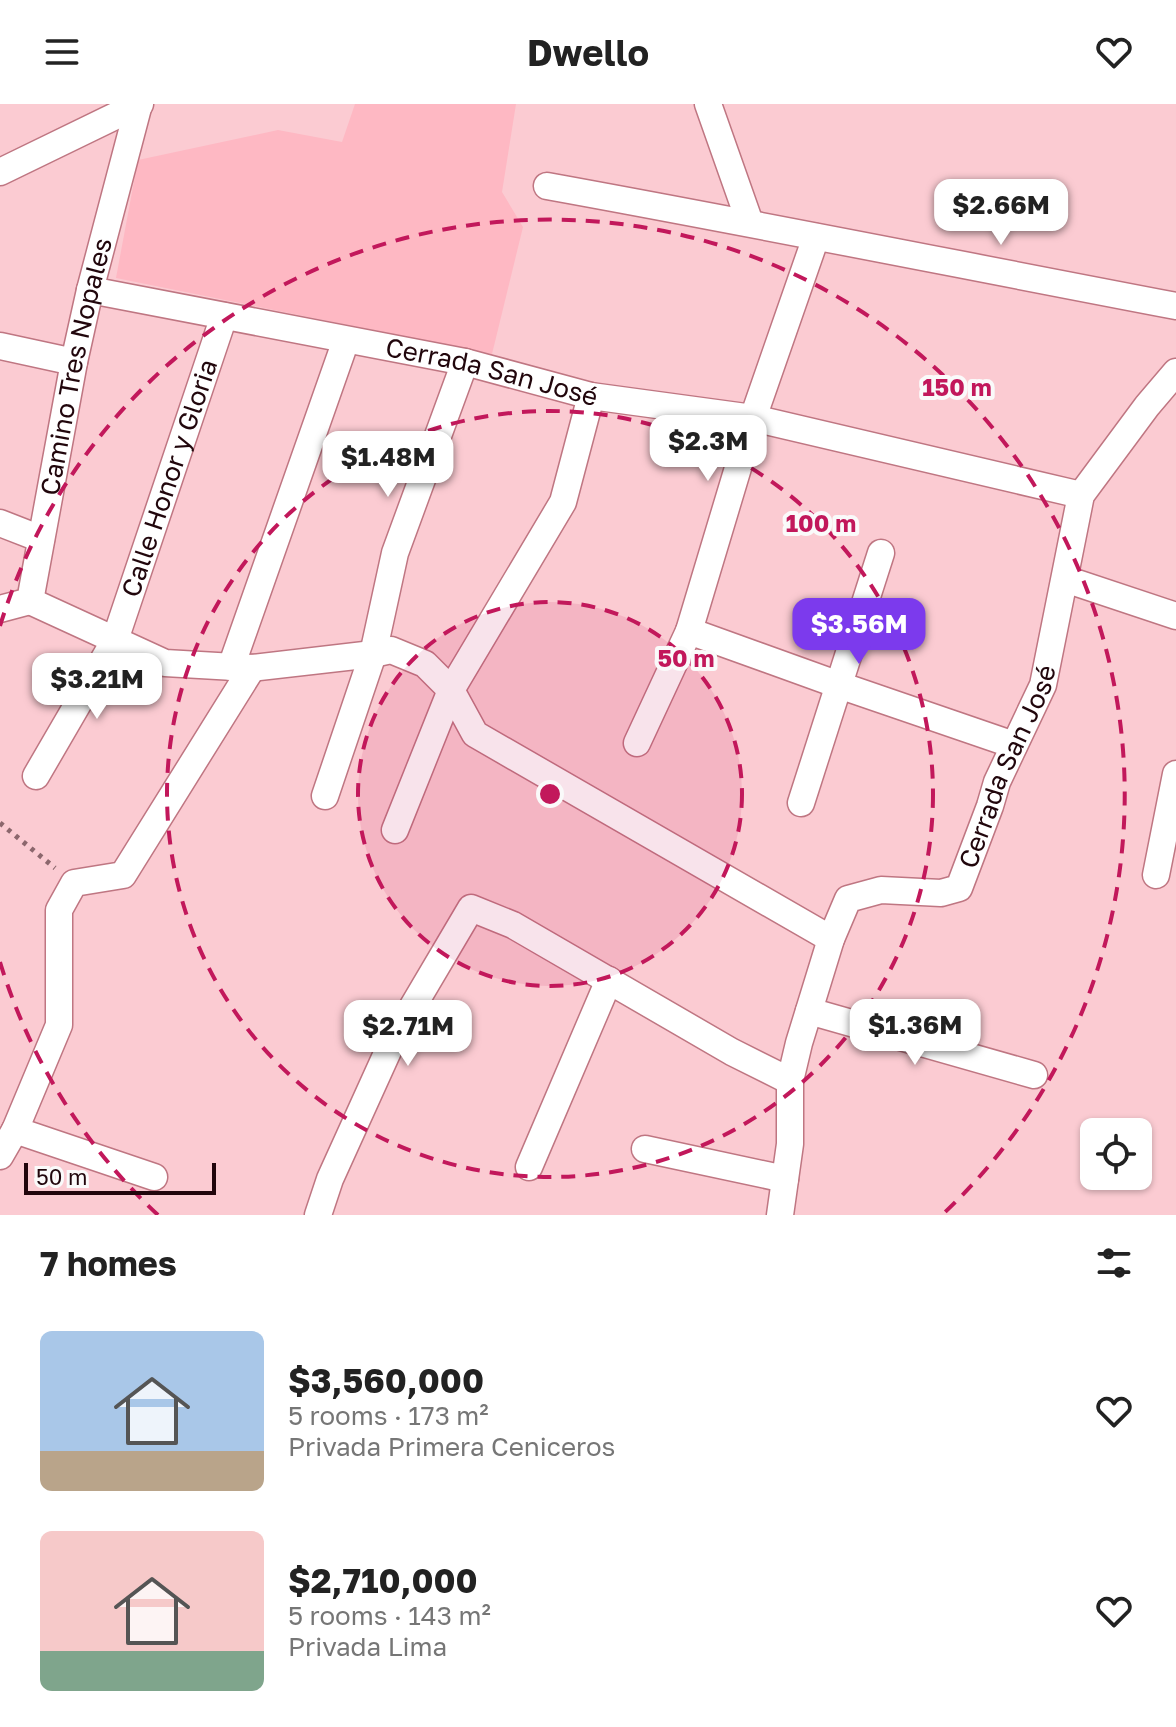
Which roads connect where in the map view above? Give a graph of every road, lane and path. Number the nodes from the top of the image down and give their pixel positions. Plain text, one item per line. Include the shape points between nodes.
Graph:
1 (140, 104) edge
2 (708, 104) edge
3 (100, 112) edge
4 (0, 171) edge
5 (547, 186) dead end
6 (750, 223) junction
7 (816, 237) junction
8 (90, 290) junction
9 (1176, 306) edge
10 (224, 316) junction
11 (346, 340) junction
12 (0, 346) edge
13 (74, 362) junction
14 (465, 362) junction
15 (1176, 372) edge
16 (591, 396) junction
17 (753, 418) junction
18 (1081, 495) junction
19 (0, 523) edge
20 (41, 539) junction
21 (881, 553) dead end
22 (1065, 579) junction
23 (30, 601) junction
24 (0, 609) edge
25 (1176, 616) edge
26 (689, 631) junction
27 (115, 640) junction
28 (373, 654) junction
29 (242, 667) junction
30 (839, 685) junction
31 (451, 690) junction
32 (637, 743) dead end
33 (1014, 745) junction
34 (1176, 774) edge
35 (36, 776) dead end
36 (325, 796) dead end
37 (801, 803) dead end
38 (0, 823) edge
39 (395, 830) dead end
40 (1156, 875) dead end
41 (74, 883) junction
42 (831, 939) junction
43 (609, 980) junction
44 (809, 1011) junction
45 (1034, 1075) dead end
46 (790, 1081) junction
47 (15, 1130) junction
48 (645, 1149) dead end
49 (0, 1156) edge
50 (529, 1167) dead end
51 (154, 1177) dead end
52 (785, 1179) junction
53 (318, 1215) edge
54 (780, 1215) edge

1 - 3 street
1 - 8 street, Camino Tres Nopales
2 - 6 street
3 - 4 street
5 - 6 street
6 - 7 street
7 - 9 street
7 - 17 street
8 - 10 street, Cerrada San José
8 - 13 street, Camino Tres Nopales
10 - 11 street, Cerrada San José
10 - 27 street, Calle Honor y Gloria
11 - 14 street, Cerrada San José
11 - 29 street
12 - 13 street
13 - 20 street, Camino Tres Nopales
14 - 16 street, Cerrada San José
14 - 28 street via 395,553
15 - 18 street, Cerrada San José
16 - 17 street, Cerrada San José
16 - 31 street via 563,502
17 - 18 street, Cerrada San José
17 - 26 street
18 - 22 street, Cerrada San José
19 - 20 street
20 - 23 street, Camino Tres Nopales
21 - 30 street
22 - 25 street
22 - 33 street, Cerrada San José via 1043,685
23 - 24 street
23 - 27 street
26 - 30 street
26 - 32 street
27 - 29 street via 165,663
27 - 35 street, Calle Honor y Gloria
28 - 29 street
28 - 31 street via 391,650 425,664
28 - 36 street
29 - 41 street via 123,875
30 - 33 street
30 - 37 street
31 - 39 street
31 - 42 street via 475,734
33 - 42 street, Cerrada San José via 959,888 941,893 881,890 848,899
34 - 40 street
38 - 41 path
41 - 47 street via 59,910 59,1025
42 - 44 street, Cerrada San José
43 - 46 street
43 - 50 street
43 - 53 street via 513,925 471,908 393,1040
44 - 45 street
44 - 46 street, Cerrada San José
46 - 52 street, Cerrada San José
47 - 49 street
47 - 51 street
48 - 52 street
52 - 54 street, Cerrada San José

